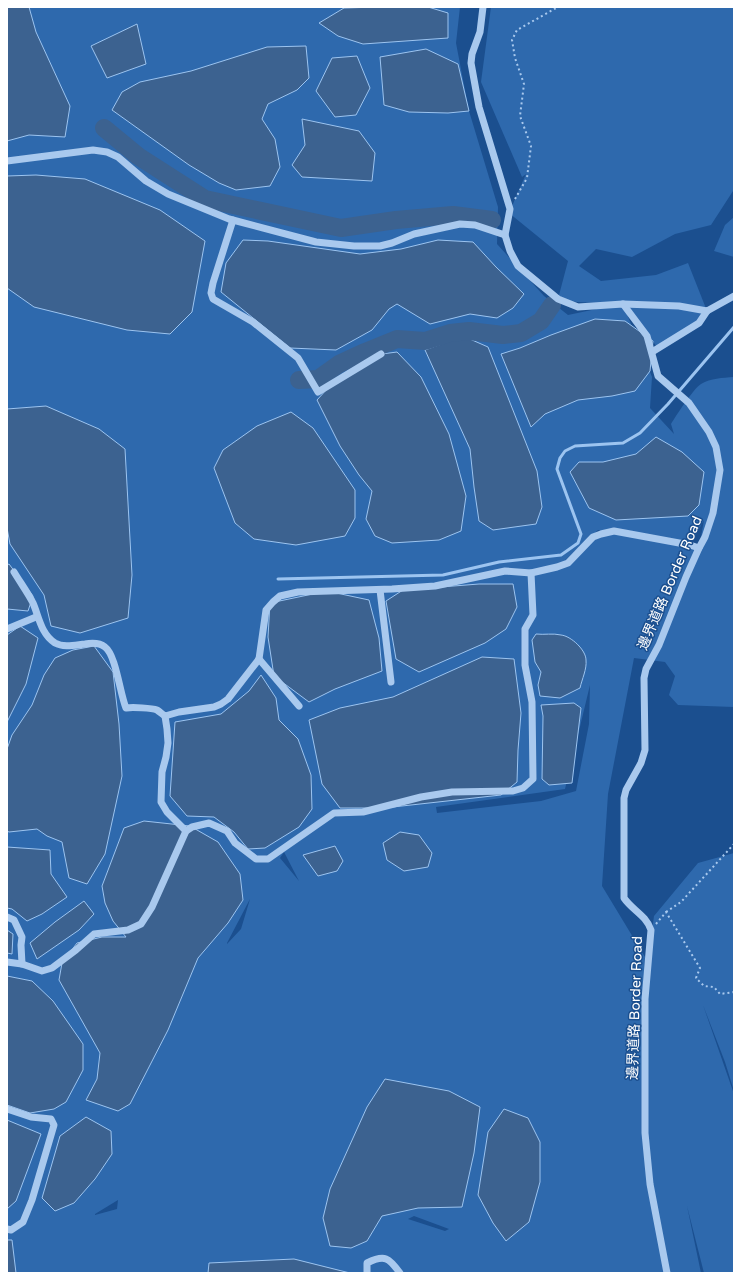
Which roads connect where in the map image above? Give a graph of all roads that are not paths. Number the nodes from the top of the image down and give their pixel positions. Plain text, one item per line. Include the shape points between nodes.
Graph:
1 (484, 7) edge
2 (7, 161) edge
3 (233, 220) junction
4 (505, 235) junction
5 (734, 296) edge
6 (623, 304) junction
7 (707, 311) junction
8 (652, 352) junction
9 (381, 354) dead end
10 (699, 548) junction
11 (14, 572) dead end
12 (531, 573) junction
13 (380, 590) junction
14 (36, 617) junction
15 (7, 629) edge
16 (259, 659) junction
17 (391, 682) dead end
18 (299, 706) dead end
19 (165, 716) junction
20 (186, 831) junction
21 (7, 917) edge
22 (7, 962) edge
23 (22, 964) junction
24 (7, 1109) edge
25 (7, 1229) edge
26 (367, 1273) edge
27 (400, 1273) edge
28 (667, 1273) edge

1 - 4 street via 471,63 479,107 510,209
2 - 3 street via 93,150 107,152 118,157 168,194
3 - 4 street via 316,242 354,246 380,246 414,234 460,224 475,225
3 - 9 street via 213,282 213,299 253,322 298,358 318,392
4 - 6 street via 518,266 558,299 578,307
5 - 7 street
6 - 7 street via 679,306
6 - 8 street, 邊界道路 Border Road via 647,336
7 - 8 street via 699,323
8 - 10 street, 邊界道路 Border Road via 656,371 661,379 689,403 716,447 720,470 713,513
10 - 12 street via 614,531 593,538 568,563
10 - 28 street, 邊界道路 Border Road via 659,645 646,669 645,750 624,798 624,898 649,923 651,930 645,999 645,1133 650,1184
11 - 14 street via 33,603
12 - 13 street via 505,571 435,586
12 - 20 street via 533,615 524,629 525,665 532,702 533,779 523,788 514,791 452,792 363,812 334,813 268,859 256,859 227,832 209,823
13 - 16 street via 298,592 280,596 266,610
13 - 17 street
14 - 15 street
14 - 19 street via 46,635 55,643 64,646 91,643 106,648 113,661 126,708 156,709
16 - 18 street
16 - 19 street via 228,699 221,704
19 - 20 street via 168,743 162,772 161,802
20 - 23 street via 152,907 141,924 128,930 94,934 52,968 42,971
21 - 23 street via 14,920 22,937
22 - 23 street
24 - 25 street via 32,1117 51,1119 54,1125 23,1222 11,1230
26 - 27 street via 368,1263 386,1258

